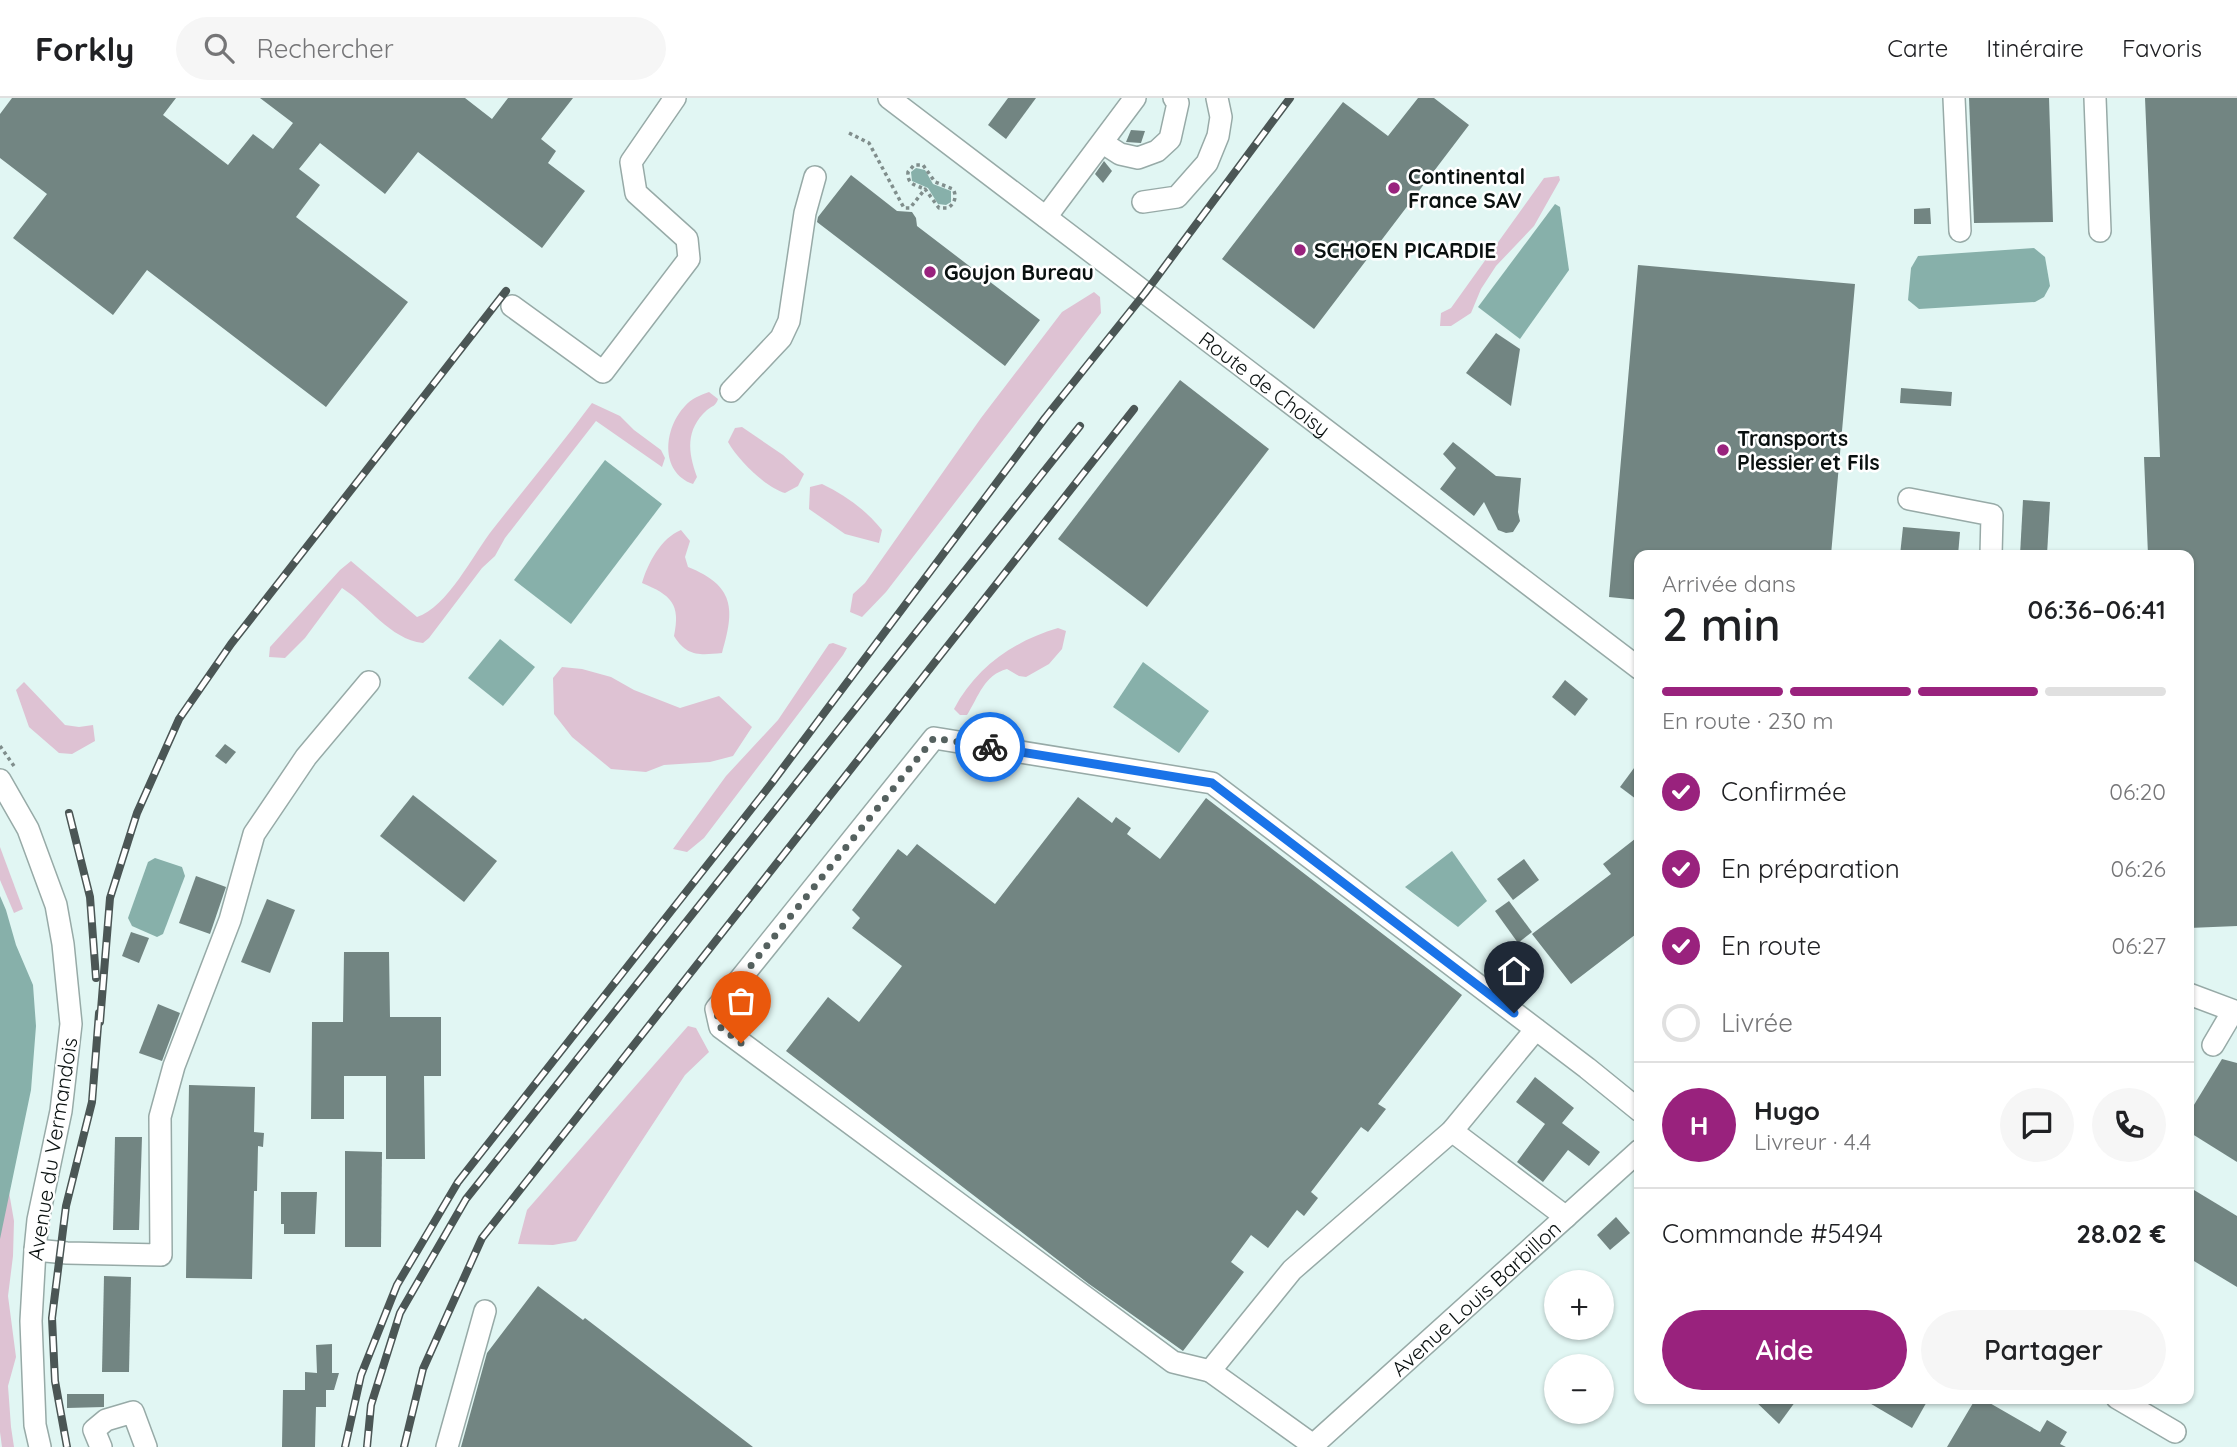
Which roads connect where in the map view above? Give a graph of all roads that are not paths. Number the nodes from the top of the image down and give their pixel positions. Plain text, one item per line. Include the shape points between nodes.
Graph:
1 (675, 98) edge
2 (889, 98) edge
3 (1135, 98) edge
4 (1174, 98) edge
5 (1217, 98) edge
6 (1955, 98) edge
7 (2095, 98) edge
8 (1103, 143) junction
9 (815, 177) dead end
10 (1143, 202) dead end
11 (1046, 217) junction
12 (1959, 231) dead end
13 (2100, 231) dead end
14 (512, 306) dead end
15 (731, 391) dead end
16 (1909, 499) dead end
17 (1991, 550) edge
18 (1634, 664) edge
19 (369, 682) dead end
20 (0, 780) edge
21 (2194, 996) edge
22 (2235, 1012) edge
23 (1536, 1029) junction
24 (2213, 1045) dead end
25 (1634, 1106) edge
26 (1452, 1132) junction
27 (1634, 1155) edge
28 (1566, 1217) junction
29 (35, 1250) junction
30 (485, 1311) dead end
31 (1210, 1371) junction
32 (2127, 1404) edge
33 (2175, 1432) dead end
34 (1312, 1446) edge
35 (40, 1447) edge
36 (101, 1447) edge
37 (146, 1447) edge
38 (447, 1447) edge

1 - 14 street via 631,162 636,193 687,239 689,259 603,372
2 - 11 street, Route de Choisy
3 - 8 street
4 - 8 street via 1178,103 1170,139 1157,150 1138,158
5 - 10 street via 1221,117 1207,163 1177,197
6 - 12 street
7 - 13 street
8 - 11 street
9 - 15 street via 789,321 781,338
11 - 18 street, Route de Choisy
16 - 17 street via 1992,514
19 - 29 street via 306,757 254,834 230,920 174,1066 160,1117 161,1255
20 - 29 street, Avenue du Vermandois via 27,829 56,905 71,1024 61,1111
21 - 22 street
22 - 24 street
23 - 25 street
23 - 26 street
23 - 31 street via 1212,783 934,738 716,1009 720,1027 1173,1362
26 - 28 street
26 - 31 street via 1292,1270
27 - 28 street, Avenue Louis Barbillon
28 - 34 street, Avenue Louis Barbillon
29 - 35 street, Avenue du Vermandois via 31,1321
30 - 38 street
31 - 34 street
32 - 33 street
36 - 37 street via 94,1430 106,1420 133,1412

